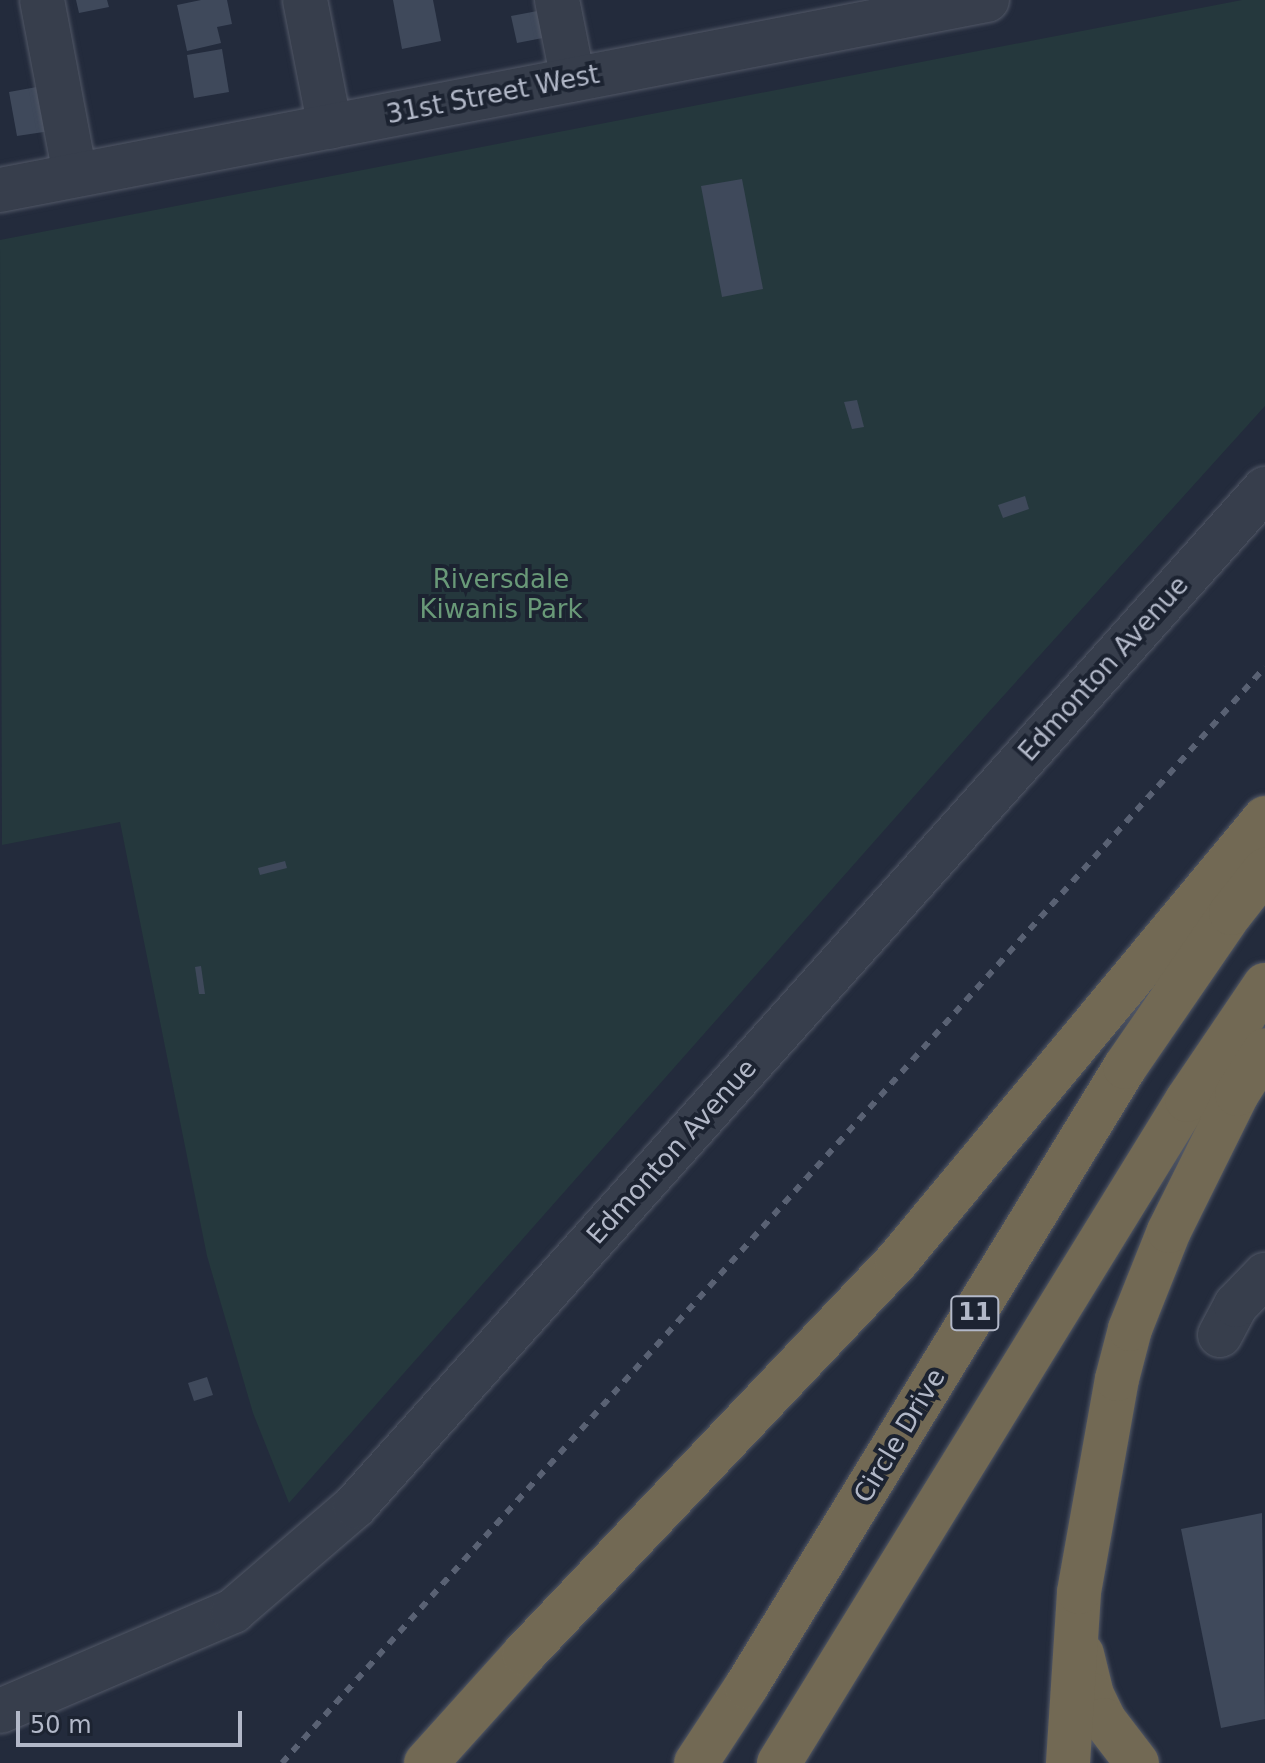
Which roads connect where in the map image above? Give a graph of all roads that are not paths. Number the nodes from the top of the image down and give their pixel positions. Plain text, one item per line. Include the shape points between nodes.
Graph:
1 (42, 0) edge
2 (305, 0) edge
3 (557, 0) edge
4 (987, 0) edge
5 (823, 15) edge
6 (573, 79) junction
7 (330, 127) junction
8 (75, 174) junction
9 (0, 190) edge
10 (1265, 489) edge
11 (1265, 818) edge
12 (1265, 870) edge
13 (1265, 985) edge
14 (1265, 1050) edge
15 (1265, 1275) edge
16 (1220, 1335) dead end
17 (1079, 1592) junction
18 (0, 1711) edge
19 (426, 1763) edge
20 (696, 1763) edge
21 (779, 1763) edge
22 (1068, 1763) edge
23 (1137, 1763) edge

1 - 8 street
2 - 7 street
3 - 6 street
4 - 5 street, 31st Street West
5 - 6 street, 31st Street West
6 - 7 street, 31st Street West
7 - 8 street, 31st Street West
8 - 9 street, 31st Street West
10 - 18 street, Edmonton Avenue via 355,1506 233,1611
11 - 19 highway via 897,1261
12 - 20 highway, Circle Drive / 11 via 1125,1067
13 - 21 highway, 11 via 1187,1100
14 - 17 highway via 1192,1180 1130,1329 1106,1424
15 - 16 street via 1236,1305
17 - 22 highway
17 - 23 highway via 1080,1636 1092,1695

